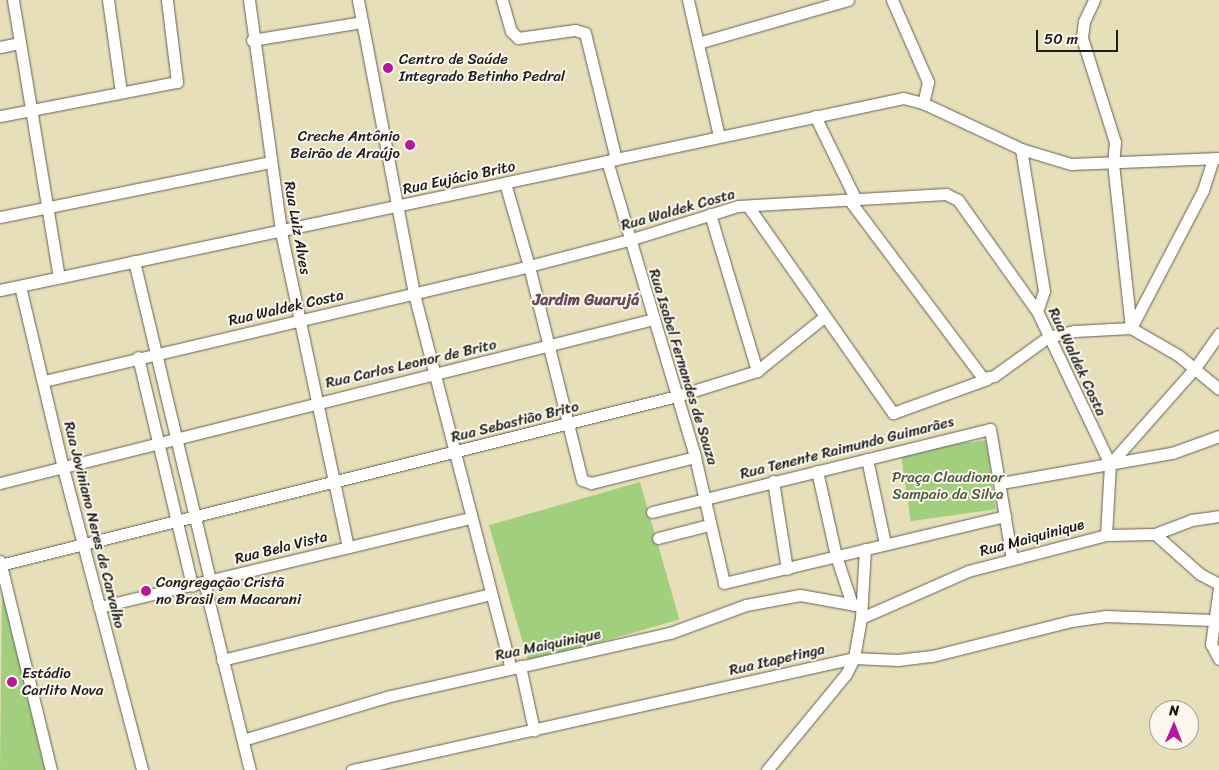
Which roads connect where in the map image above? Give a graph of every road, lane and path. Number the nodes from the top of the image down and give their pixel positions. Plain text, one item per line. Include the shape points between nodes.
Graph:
1 (13, 0) edge
2 (108, 0) edge
3 (167, 0) edge
4 (248, 0) edge
5 (358, 0) edge
6 (502, 0) edge
7 (688, 0) edge
8 (848, 0) edge
9 (892, 0) edge
10 (1094, 0) edge
11 (362, 22) junction
12 (252, 40) junction
13 (19, 43) junction
14 (698, 43) junction
15 (0, 47) edge
16 (121, 92) junction
17 (923, 103) junction
18 (30, 109) junction
19 (0, 116) edge
20 (816, 116) junction
21 (719, 137) junction
22 (1022, 149) junction
23 (1216, 158) edge
24 (611, 160) junction
25 (270, 162) junction
26 (1113, 163) junction
27 (505, 184) junction
28 (853, 201) junction
29 (748, 206) junction
30 (47, 207) junction
31 (395, 207) junction
32 (710, 214) junction
33 (0, 217) edge
34 (281, 232) junction
35 (629, 240) junction
36 (134, 261) junction
37 (529, 266) junction
38 (60, 278) junction
39 (20, 286) junction
40 (0, 290) edge
41 (414, 294) junction
42 (1037, 311) junction
43 (824, 317) junction
44 (654, 319) junction
45 (298, 320) junction
46 (1131, 328) junction
47 (1219, 334) edge
48 (1048, 337) junction
49 (548, 347) junction
50 (155, 354) junction
51 (138, 357) junction
52 (1195, 368) junction
53 (757, 371) junction
54 (434, 374) junction
55 (987, 379) junction
56 (44, 381) junction
57 (1219, 388) edge
58 (676, 396) junction
59 (315, 402) junction
60 (567, 424) junction
61 (1219, 436) edge
62 (176, 440) junction
63 (158, 445) junction
64 (453, 453) junction
65 (695, 457) junction
66 (867, 459) junction
67 (1110, 464) junction
68 (63, 468) junction
69 (817, 471) junction
70 (773, 481) junction
71 (334, 482) junction
72 (0, 483) edge
73 (1001, 483) junction
74 (706, 498) junction
75 (652, 512) dead end
76 (1005, 516) junction
77 (1219, 516) edge
78 (195, 517) junction
79 (470, 518) junction
80 (177, 521) junction
81 (709, 525) junction
82 (1155, 534) junction
83 (1106, 535) junction
84 (658, 538) dead end
85 (83, 543) junction
86 (884, 544) junction
87 (348, 547) junction
88 (865, 549) junction
89 (836, 556) junction
90 (1012, 559) junction
91 (0, 563) edge
92 (787, 569) junction
93 (207, 582) junction
94 (1219, 584) edge
95 (192, 586) junction
96 (1219, 588) edge
97 (490, 594) junction
98 (1217, 604) edge
99 (856, 605) junction
100 (99, 607) junction
101 (860, 618) junction
102 (1212, 620) junction
103 (854, 658) junction
104 (1219, 659) edge
105 (222, 660) junction
106 (516, 667) junction
107 (534, 730) junction
108 (243, 740) junction
109 (393, 766) edge
110 (51, 770) edge
111 (142, 770) edge
112 (250, 770) edge
113 (352, 770) edge
114 (767, 770) edge

1 - 13 street
2 - 16 street
3 - 16 street via 178,82
4 - 12 street, Rua Luiz Alves
5 - 11 street
6 - 24 street, Rua Isabel Fernandes de Souza via 511,31 518,38 574,30 585,33
7 - 14 street
8 - 14 street
9 - 17 street via 928,82
10 - 26 street via 1084,21 1082,38 1115,142
11 - 12 street
11 - 31 street
12 - 25 street, Rua Luiz Alves
13 - 15 street
13 - 18 street
14 - 21 street
16 - 18 street
17 - 20 street, Rua Eujácio Brito via 903,98
17 - 22 street, Rua Eujácio Brito
18 - 19 street
18 - 30 street
20 - 21 street, Rua Eujácio Brito
20 - 28 street
21 - 24 street, Rua Eujácio Brito
22 - 26 street, Rua Eujácio Brito via 1071,164
22 - 42 street via 1044,291
23 - 26 street, Rua Eujácio Brito
23 - 46 street via 1203,190
24 - 27 street, Rua Eujácio Brito
24 - 35 street, Rua Isabel Fernandes de Souza
25 - 30 street
25 - 34 street, Rua Luiz Alves
26 - 46 street
27 - 31 street, Rua Eujácio Brito
27 - 37 street
28 - 29 street, Rua Waldek Costa
28 - 42 street, Rua Waldek Costa via 941,193 953,196
28 - 55 street via 976,372
29 - 32 street, Rua Waldek Costa
29 - 43 street
30 - 33 street
30 - 38 street
31 - 34 street, Rua Eujácio Brito
31 - 41 street
32 - 35 street, Rua Waldek Costa
32 - 53 street
34 - 36 street, Rua Eujácio Brito
34 - 45 street, Rua Luiz Alves
35 - 37 street, Rua Waldek Costa
35 - 44 street, Rua Isabel Fernandes de Souza
36 - 38 street, Rua Eujácio Brito
36 - 50 street
37 - 41 street, Rua Waldek Costa
37 - 49 street
38 - 39 street, Rua Eujácio Brito
39 - 40 street, Rua Eujácio Brito
39 - 56 street, Rua Joviniano Neres de Carvalho
41 - 45 street, Rua Waldek Costa
41 - 54 street
42 - 48 street, Rua Waldek Costa
43 - 53 street, Rua Sebastião Brito
43 - 55 street via 893,413
44 - 49 street, Rua Carlos Leonor de Brito
44 - 58 street, Rua Isabel Fernandes de Souza
45 - 50 street, Rua Waldek Costa
45 - 59 street, Rua Luiz Alves
46 - 48 street via 1075,331
46 - 52 street
47 - 52 street
48 - 55 street
48 - 67 street, Rua Waldek Costa
49 - 54 street, Rua Carlos Leonor de Brito
49 - 60 street
50 - 51 street, Rua Waldek Costa
50 - 62 street
51 - 56 street, Rua Waldek Costa
51 - 63 street
52 - 57 street
52 - 67 street
53 - 58 street, Rua Sebastião Brito
54 - 59 street, Rua Carlos Leonor de Brito
54 - 64 street
56 - 68 street, Rua Joviniano Neres de Carvalho
58 - 60 street, Rua Sebastião Brito
58 - 65 street, Rua Isabel Fernandes de Souza
59 - 62 street, Rua Carlos Leonor de Brito
59 - 71 street, Rua Luiz Alves
60 - 64 street, Rua Sebastião Brito
60 - 65 street via 582,480 588,483
61 - 67 street via 1172,453
62 - 63 street, Rua Carlos Leonor de Brito
62 - 78 street
63 - 68 street, Rua Carlos Leonor de Brito
63 - 80 street
64 - 71 street, Rua Sebastião Brito
64 - 79 street
65 - 74 street, Rua Isabel Fernandes de Souza
66 - 69 street, Rua Tenente Raimundo Guimarães
66 - 73 street, Rua Tenente Raimundo Guimarães via 990,429
66 - 86 street
67 - 73 street
67 - 83 street, Rua Waldek Costa
68 - 72 street, Rua Carlos Leonor de Brito
68 - 85 street, Rua Joviniano Neres de Carvalho
69 - 70 street, Rua Tenente Raimundo Guimarães
69 - 89 street
70 - 74 street, Rua Tenente Raimundo Guimarães
70 - 92 street
71 - 78 street, Rua Sebastião Brito
71 - 87 street, Rua Luiz Alves
73 - 76 street
74 - 75 street, Rua Tenente Raimundo Guimarães
74 - 81 street, Rua Isabel Fernandes de Souza
76 - 86 street
76 - 90 street
77 - 82 street, Rua Maiquinique via 1191,520
78 - 80 street, Rua Sebastião Brito
78 - 93 street
79 - 87 street, Rua Bela Vista
79 - 97 street
80 - 85 street, Rua Sebastião Brito
80 - 95 street
81 - 84 street
81 - 92 street, Rua Isabel Fernandes de Souza via 724,584
82 - 83 street, Rua Maiquinique
82 - 94 street via 1200,574
83 - 90 street, Rua Maiquinique
85 - 91 street, Rua Sebastião Brito
85 - 100 street, Rua Joviniano Neres de Carvalho
86 - 88 street
87 - 93 street, Rua Bela Vista
88 - 89 street
88 - 99 street
89 - 92 street
89 - 99 street
90 - 101 street, Rua Maiquinique via 968,571
91 - 110 street
93 - 95 street, Rua Bela Vista
93 - 105 street
95 - 100 street, Rua Bela Vista
96 - 98 street
97 - 105 street
97 - 106 street
98 - 102 street
99 - 101 street
99 - 106 street, Rua Maiquinique via 818,596 784,597 746,604 670,633
100 - 111 street, Rua Joviniano Neres de Carvalho
101 - 103 street
102 - 103 street, Rua Itapetinga via 1105,616 1071,621 932,656 898,660
102 - 104 street via 1211,644
103 - 107 street, Rua Itapetinga
103 - 114 street via 835,688
105 - 108 street
106 - 107 street
106 - 108 street, Rua Maiquinique via 390,696
107 - 109 street, Rua Itapetinga
108 - 112 street
109 - 113 street, Rua Itapetinga

